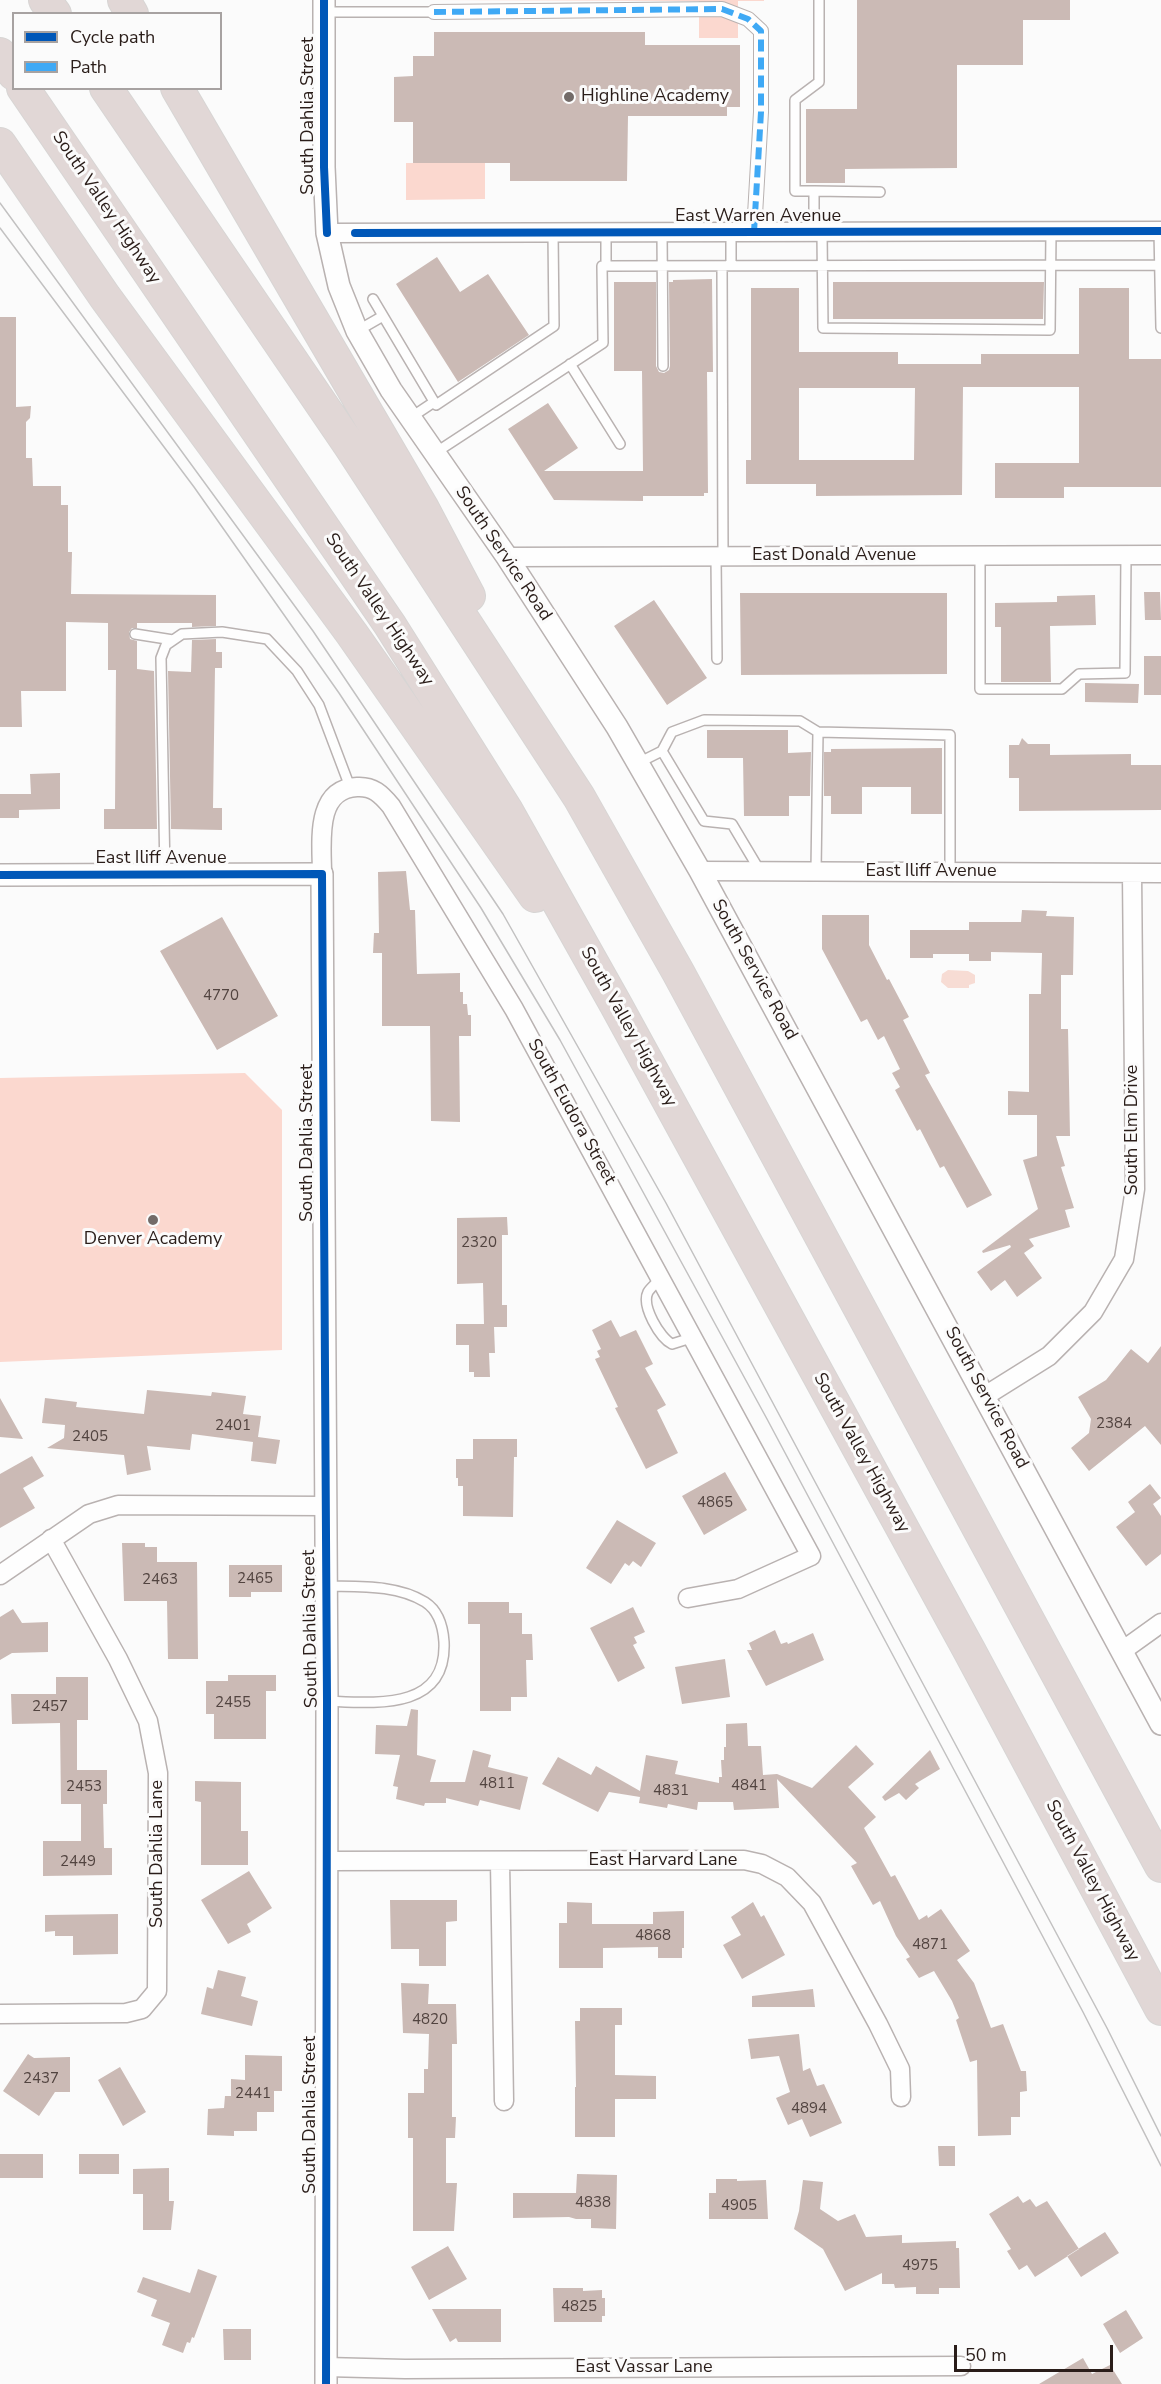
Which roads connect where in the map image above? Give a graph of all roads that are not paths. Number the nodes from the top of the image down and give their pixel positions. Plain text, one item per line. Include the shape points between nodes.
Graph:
1 (819, 0) edge
2 (324, 6) edge
3 (434, 12) joint
4 (0, 54) edge
5 (12, 71) edge
6 (25, 90) edge
7 (107, 90) edge
8 (178, 90) edge
9 (0, 144) edge
10 (814, 191) junction
11 (880, 192) dead end
12 (1160, 231) edge
13 (553, 232) junction
14 (606, 232) junction
15 (662, 232) junction
16 (731, 232) junction
17 (754, 232) junction
18 (818, 232) junction
19 (1051, 232) junction
20 (327, 233) junction
21 (1051, 265) junction
22 (1160, 265) edge
23 (606, 266) junction
24 (663, 266) junction
25 (727, 266) junction
26 (822, 266) junction
27 (373, 299) dead end
28 (383, 316) junction
29 (1161, 328) edge
30 (357, 331) junction
31 (570, 364) junction
32 (663, 366) dead end
33 (434, 402) junction
34 (410, 418) junction
35 (620, 444) dead end
36 (435, 453) junction
37 (1126, 555) junction
38 (1161, 555) edge
39 (980, 556) junction
40 (507, 557) junction
41 (720, 557) junction
42 (135, 634) dead end
43 (173, 640) junction
44 (717, 659) dead end
45 (818, 732) junction
46 (662, 751) junction
47 (638, 764) junction
48 (350, 787) junction
49 (579, 797) junction
50 (700, 871) junction
51 (760, 871) junction
52 (816, 871) junction
53 (950, 872) junction
54 (1132, 873) junction
55 (1161, 873) edge
56 (165, 874) junction
57 (322, 874) junction
58 (0, 875) edge
59 (616, 1005) junction
60 (662, 1278) junction
61 (694, 1337) junction
62 (985, 1396) junction
63 (324, 1506) junction
64 (51, 1539) junction
65 (0, 1575) edge
66 (325, 1586) junction
67 (688, 1598) dead end
68 (1161, 1623) edge
69 (1122, 1651) junction
70 (327, 1701) junction
71 (1161, 1724) edge
72 (327, 1861) junction
73 (500, 1862) junction
74 (1161, 1866) edge
75 (1161, 2009) edge
76 (0, 2014) edge
77 (901, 2097) dead end
78 (504, 2101) dead end
79 (961, 2366) dead end
80 (326, 2375) edge

1 - 10 lane via 819,82 795,100 795,191
2 - 3 lane
2 - 20 street, South Dahlia Street
3 - 17 street via 722,9 748,19 761,31 762,112
4 - 5 highway
6 - 59 highway, South Valley Highway via 440,702 507,811
7 - 49 highway via 350,446
8 - 49 highway via 422,507
9 - 59 highway via 105,297 352,634 513,866
10 - 11 lane
10 - 18 lane
12 - 19 street, East Warren Avenue
12 - 22 lane
13 - 14 street, East Warren Avenue
13 - 20 street, East Warren Avenue
13 - 33 lane via 554,326 436,405
14 - 15 street, East Warren Avenue
14 - 23 lane
15 - 16 street, East Warren Avenue
15 - 24 lane
16 - 17 street, East Warren Avenue
16 - 25 lane
17 - 18 street, East Warren Avenue
18 - 19 street, East Warren Avenue
18 - 26 lane
19 - 21 lane
20 - 30 street, South Service Road via 339,286
21 - 22 lane
21 - 26 lane
21 - 26 lane via 1050,330 823,328
22 - 29 lane
23 - 24 lane
23 - 31 lane via 602,266 603,343
24 - 25 lane
24 - 32 lane
25 - 26 lane
25 - 41 lane
27 - 28 lane
28 - 30 lane
28 - 33 lane
30 - 34 street, South Service Road
31 - 35 lane
31 - 36 lane
33 - 34 lane
34 - 36 street, South Service Road
36 - 40 street, South Service Road
37 - 38 street, East Donald Avenue
37 - 39 street, East Donald Avenue
37 - 39 lane via 1125,673 1079,674 1062,689 981,689
39 - 41 street, East Donald Avenue
40 - 41 street, East Donald Avenue
40 - 47 street, South Service Road
41 - 44 lane
42 - 43 lane
43 - 48 lane via 182,634 222,632 267,639 297,671 319,705
43 - 56 lane via 166,645 162,658
45 - 46 lane via 800,721 704,720 672,732
45 - 52 lane
45 - 53 lane via 950,735
46 - 47 lane
46 - 51 lane via 704,821 732,824
47 - 50 street, South Service Road
48 - 57 street via 335,793 327,805 322,829
48 - 60 street, South Eudora Street via 366,786 381,793 391,806 514,1009
49 - 74 highway via 678,972
50 - 51 street, East Iliff Avenue
50 - 62 street, South Service Road
51 - 52 street, East Iliff Avenue
52 - 53 street, East Iliff Avenue
53 - 54 street, East Iliff Avenue
54 - 55 street, East Iliff Avenue
54 - 62 street, South Elm Drive via 1135,1189 1124,1259 1093,1312 1049,1356
56 - 57 street, East Iliff Avenue
56 - 58 street, East Iliff Avenue
57 - 63 street, South Dahlia Street
59 - 75 highway, South Valley Highway
60 - 61 street, South Eudora Street
60 - 61 lane via 648,1292 645,1305 664,1340 672,1344
61 - 67 street, South Eudora Street via 811,1556 738,1589
62 - 69 street, South Service Road
63 - 64 street via 118,1505 89,1514
63 - 66 street, South Dahlia Street
64 - 65 street
64 - 76 street, South Dahlia Lane via 148,1721 159,1773 157,1991 142,2009 126,2013
66 - 70 street, South Dahlia Street
66 - 70 lane via 374,1587 426,1603 439,1617 444,1651 438,1672 424,1690 404,1700
68 - 69 street
69 - 71 street, South Service Road
70 - 72 street, South Dahlia Street
72 - 73 street, East Harvard Lane
72 - 80 street, South Dahlia Street
73 - 77 street, East Harvard Lane via 744,1860 787,1877 812,1903 878,2024 900,2070
73 - 78 street
79 - 80 street, East Vassar Lane via 405,2369

